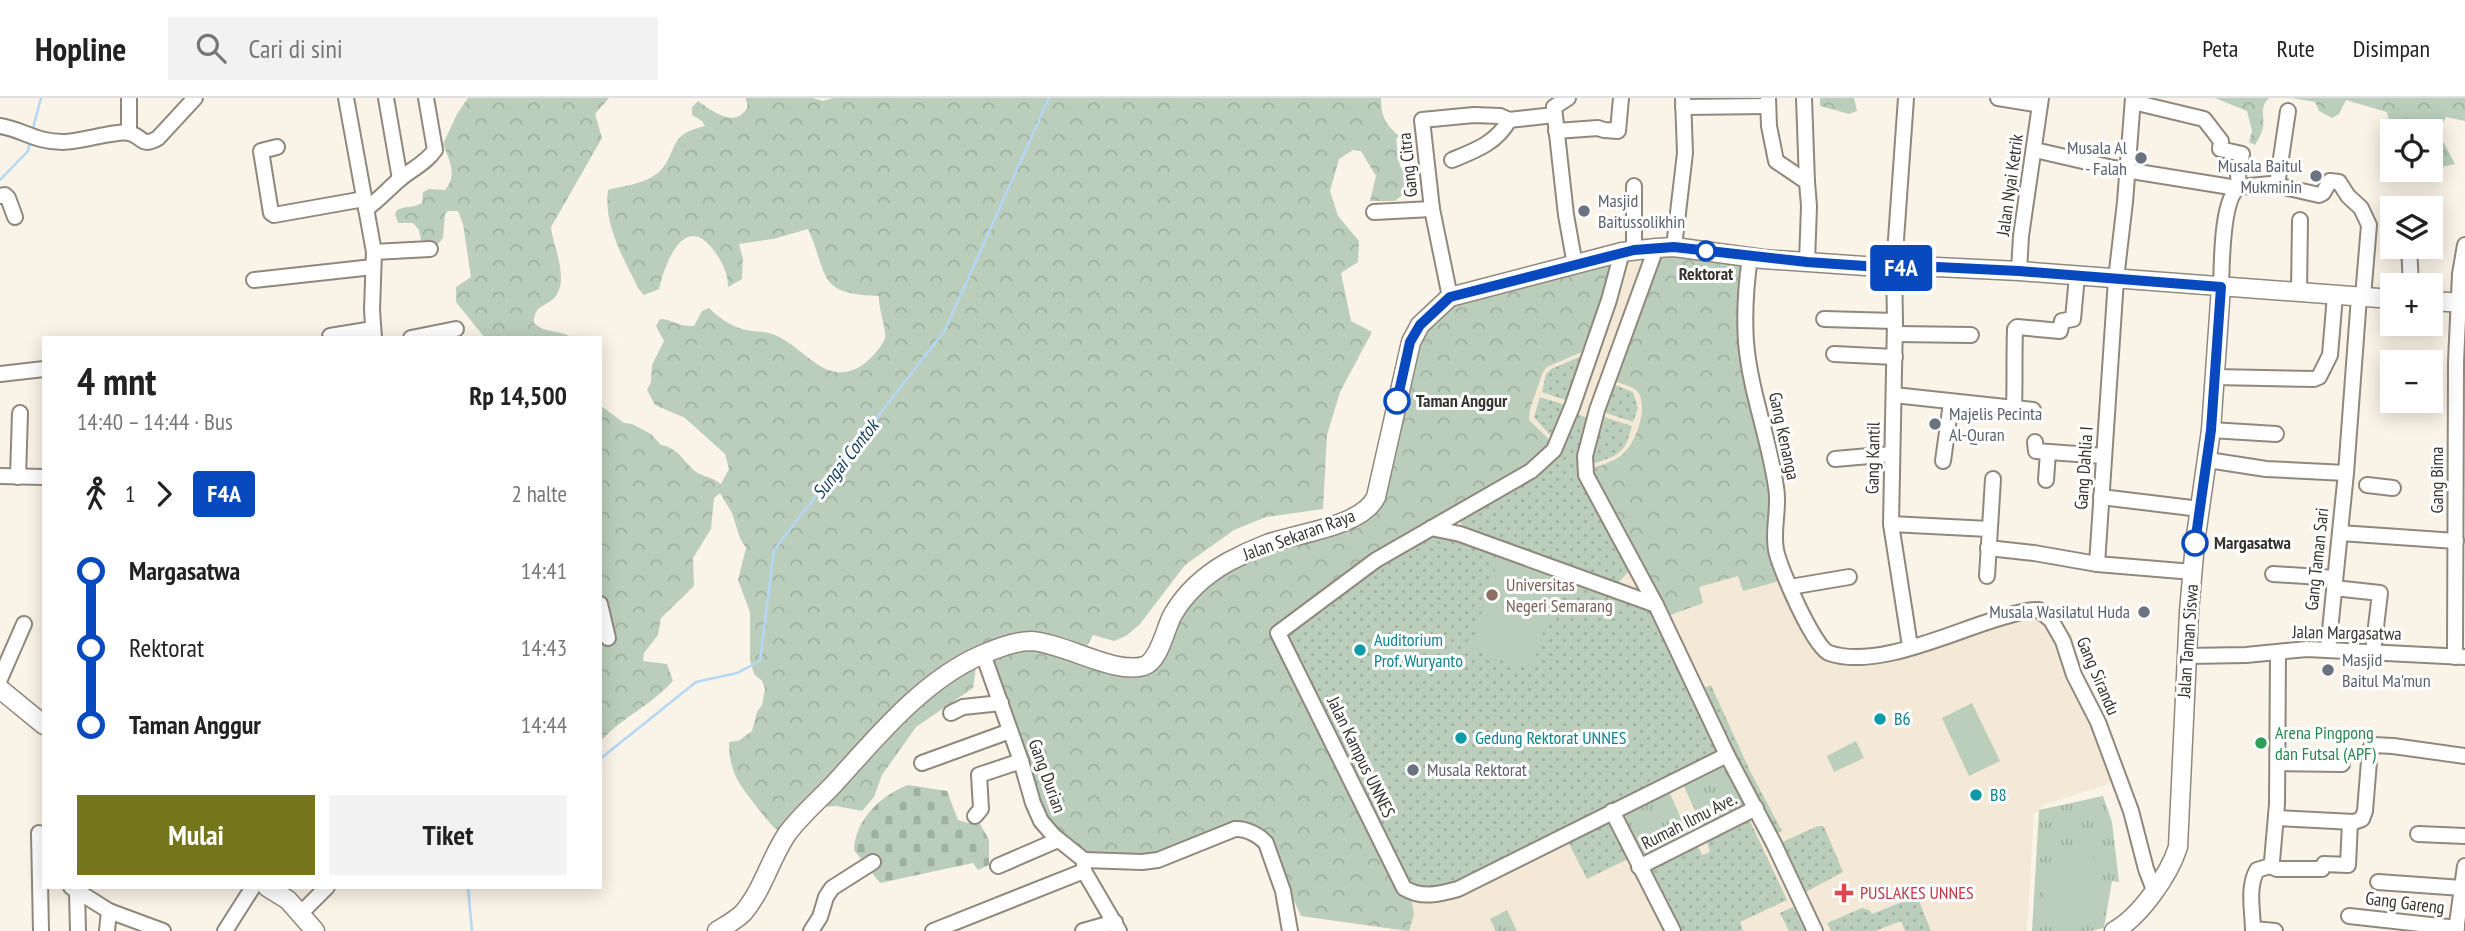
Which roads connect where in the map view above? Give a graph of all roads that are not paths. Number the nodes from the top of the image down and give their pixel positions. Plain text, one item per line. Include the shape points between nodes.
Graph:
1 (129, 98) edge
2 (195, 98) edge
3 (346, 98) edge
4 (386, 98) edge
5 (426, 98) edge
6 (1568, 98) edge
7 (1621, 98) edge
8 (1804, 98) edge
9 (1906, 98) edge
10 (1998, 98) edge
11 (2133, 100) edge
12 (1768, 102) edge
13 (2041, 102) edge
14 (1683, 103) edge
15 (2288, 111) dead end
16 (1554, 115) junction
17 (1509, 120) junction
18 (0, 126) edge
19 (1556, 131) junction
20 (130, 133) junction
21 (277, 148) dead end
22 (2035, 150) junction
23 (1451, 160) dead end
24 (2126, 169) junction
25 (400, 179) junction
26 (1807, 182) junction
27 (2277, 185) junction
28 (1634, 186) dead end
29 (2238, 187) junction
30 (0, 196) edge
31 (365, 204) junction
32 (1432, 209) junction
33 (1374, 212) dead end
34 (16, 217) dead end
35 (2300, 220) dead end
36 (2465, 245) edge
37 (1665, 248) junction
38 (430, 249) dead end
39 (1625, 256) junction
40 (1750, 257) junction
41 (374, 260) junction
42 (1807, 262) junction
43 (1575, 265) junction
44 (1894, 268) junction
45 (2019, 271) junction
46 (1645, 274) junction
47 (2077, 276) junction
48 (2116, 279) junction
49 (254, 280) dead end
50 (2221, 287) junction
51 (2299, 293) junction
52 (2335, 295) junction
53 (1450, 297) junction
54 (2361, 297) junction
55 (2380, 298) edge
56 (2443, 302) edge
57 (2462, 303) edge
58 (1824, 319) dead end
59 (1895, 328) junction
60 (456, 329) dead end
61 (374, 333) edge
62 (1971, 335) dead end
63 (330, 336) dead end
64 (421, 336) edge
65 (1834, 354) dead end
66 (1895, 356) junction
67 (42, 369) edge
68 (0, 374) edge
69 (2214, 377) junction
70 (1894, 395) junction
71 (2460, 398) edge
72 (1951, 402) junction
73 (2014, 409) junction
74 (2032, 410) dead end
75 (20, 413) dead end
76 (2211, 430) junction
77 (2276, 434) dead end
78 (2035, 442) dead end
79 (2048, 452) junction
80 (1892, 454) junction
81 (2104, 456) junction
82 (1835, 459) dead end
83 (2208, 460) junction
84 (1943, 461) dead end
85 (2346, 473) junction
86 (0, 476) edge
87 (18, 477) junction
88 (42, 477) edge
89 (1993, 479) dead end
90 (2046, 480) dead end
91 (2367, 485) dead end
92 (2393, 488) dead end
93 (2101, 497) junction
94 (2200, 509) junction
95 (2460, 511) edge
96 (1458, 512) junction
97 (1891, 524) junction
98 (1431, 528) junction
99 (1989, 528) junction
100 (2340, 533) junction
101 (1460, 534) junction
102 (2459, 547) edge
103 (1988, 548) junction
104 (2097, 564) junction
105 (1637, 567) junction
106 (2193, 572) junction
107 (2273, 573) dead end
108 (1987, 576) dead end
109 (1849, 578) dead end
110 (2334, 583) junction
111 (1790, 587) junction
112 (1614, 589) junction
113 (1656, 605) junction
114 (602, 612) edge
115 (24, 624) dead end
116 (608, 638) dead end
117 (1910, 646) junction
118 (2328, 650) junction
119 (2278, 652) junction
120 (2373, 652) junction
121 (983, 654) junction
122 (2187, 656) junction
123 (2460, 657) edge
124 (0, 680) edge
125 (0, 689) edge
126 (1000, 703) junction
127 (951, 713) dead end
128 (42, 723) edge
129 (1010, 731) junction
130 (1727, 755) junction
131 (2465, 756) edge
132 (1021, 761) junction
133 (922, 763) dead end
134 (2278, 763) junction
135 (2342, 764) dead end
136 (1756, 808) junction
137 (1612, 811) junction
138 (975, 816) dead end
139 (2276, 818) junction
140 (2350, 822) junction
141 (39, 833) dead end
142 (2418, 834) dead end
143 (2465, 836) edge
144 (1058, 840) junction
145 (873, 862) dead end
146 (998, 866) dead end
147 (1084, 866) junction
148 (2270, 866) junction
149 (2465, 866) edge
150 (1639, 867) junction
151 (41, 869) edge
152 (2378, 882) dead end
153 (2462, 888) junction
154 (74, 889) edge
155 (252, 889) edge
156 (270, 889) edge
157 (325, 889) edge
158 (2154, 890) junction
159 (108, 911) junction
160 (301, 913) junction
161 (2349, 916) dead end
162 (2367, 924) edge
163 (1117, 926) edge
164 (155, 930) edge
165 (2117, 930) edge
166 (2253, 930) edge
167 (2456, 930) edge
168 (41, 931) edge
169 (78, 931) edge
170 (107, 931) edge
171 (225, 931) edge
172 (315, 931) edge
173 (717, 931) edge
174 (811, 931) edge
175 (933, 931) edge
176 (1083, 931) edge
177 (1290, 931) edge
178 (1673, 931) edge
179 (1815, 931) edge
180 (2275, 931) edge

1 - 20 street
2 - 20 street via 152,142 145,143
3 - 31 street
4 - 25 street
5 - 25 street via 435,150
6 - 16 street via 1553,107
7 - 19 street via 1618,131
8 - 26 street
9 - 44 street
10 - 13 street, Jalan Nyai Ketrik
11 - 24 street, Gang Dahlia I
11 - 29 street via 2204,119 2221,141 2220,149 2242,154
12 - 14 street
12 - 26 street via 1777,164
13 - 22 street, Jalan Nyai Ketrik
14 - 37 street via 1685,153
15 - 27 street
16 - 17 street, Gang Citra
16 - 19 street
17 - 23 street via 1497,137
17 - 32 street, Gang Citra via 1487,115 1423,119
18 - 20 street via 41,141
19 - 43 street
21 - 31 street via 261,151 274,215
22 - 24 street
22 - 45 street, Jalan Nyai Ketrik
24 - 29 street
24 - 48 street, Gang Dahlia I
25 - 31 street via 383,196
26 - 42 street
27 - 29 street
27 - 54 street, Gang Taman Sari via 2319,195 2334,180 2361,208 2370,228
28 - 39 street, Jalan Kampus UNNES
29 - 50 street via 2225,214
30 - 34 street via 8,198
31 - 41 street
32 - 33 street
32 - 53 street, Gang Citra
35 - 51 street
36 - 57 street, Gang Bima
37 - 39 main road
37 - 40 main road
37 - 46 street
38 - 41 street
39 - 43 main road
39 - 46 street via 1625,260 1636,258 1642,263
39 - 96 street, Jalan Kampus UNNES via 1553,450 1531,471
40 - 42 main road
40 - 111 street, Gang Kenanga via 1746,343 1777,488 1776,550
41 - 49 street
41 - 61 street
42 - 44 main road
43 - 53 main road
44 - 45 main road
44 - 59 street, Gang Kantil
45 - 47 main road
46 - 105 street via 1597,410 1585,462 1588,480
47 - 48 main road
47 - 73 street via 2073,319 2062,321 2060,331 2015,328
48 - 50 main road
48 - 81 street, Gang Dahlia I
50 - 51 main road
50 - 69 main road, Jalan Taman Siswa
51 - 52 main road
52 - 54 main road
52 - 69 street via 2330,355 2319,377
53 - 121 main road, Jalan Sekaran Raya via 1420,325 1410,342 1376,497 1367,511 1267,544 1220,567 1187,595 1172,615 1154,660 1143,666 1124,667 1033,641
54 - 55 main road
54 - 85 street, Gang Taman Sari
56 - 57 main road
57 - 71 street, Gang Bima
58 - 59 street
59 - 62 street
59 - 66 street, Gang Kantil
60 - 64 street
61 - 63 street
65 - 66 street
66 - 70 street, Gang Kantil
67 - 68 street
69 - 76 main road, Jalan Taman Siswa
70 - 72 street
70 - 80 street, Gang Kantil
71 - 95 street, Gang Bima
72 - 73 street
72 - 84 street
73 - 74 street
75 - 87 street
76 - 77 street
76 - 83 main road, Jalan Taman Siswa
78 - 79 street via 2036,451
79 - 81 street
79 - 90 street
80 - 82 street
80 - 97 street, Gang Kantil
81 - 93 street, Gang Dahlia I
83 - 85 street via 2266,469
83 - 94 main road, Jalan Taman Siswa
85 - 100 street, Gang Taman Sari
86 - 87 street
87 - 88 street
89 - 99 street
91 - 92 street
93 - 94 street
93 - 104 street, Gang Dahlia I
94 - 106 main road, Jalan Taman Siswa
95 - 102 street, Gang Bima
96 - 98 street, Jalan Kampus UNNES
96 - 101 street
97 - 99 street
97 - 117 street, Gang Kantil
98 - 101 street
98 - 137 street, Jalan Kampus UNNES via 1376,560 1278,633 1404,888 1430,896 1458,889
99 - 103 street
100 - 102 street
100 - 110 street, Gang Taman Sari
101 - 112 street
102 - 123 street, Gang Bima
103 - 104 street
103 - 108 street
104 - 106 street
105 - 112 street
105 - 113 street
106 - 122 main road, Jalan Taman Siswa
107 - 110 street
109 - 111 street
110 - 118 street, Gang Taman Sari
110 - 120 street via 2380,593
111 - 117 street, Gang Kenanga via 1825,651 1859,656
112 - 113 street
113 - 130 street
114 - 116 street
115 - 124 street
117 - 158 street, Gang Sirandu via 2028,610 2039,610 2051,620 2099,726
118 - 119 street, Jalan Margasatwa
118 - 120 street, Jalan Margasatwa
119 - 122 street, Jalan Margasatwa
119 - 134 street
120 - 123 street, Jalan Margasatwa
121 - 126 street, Gang Durian
121 - 173 main road, Jalan Sekaran Raya via 952,671 900,712 788,832 741,915
122 - 158 main road, Jalan Taman Siswa via 2178,847
125 - 128 main road
126 - 127 street
126 - 129 street, Gang Durian
129 - 132 street, Gang Durian
129 - 133 street
130 - 136 street
130 - 137 street, Jalan Kampus UNNES
131 - 140 street via 2373,745 2363,816
132 - 138 street via 979,775 981,809
132 - 144 street, Gang Durian via 1032,803
134 - 135 street
134 - 139 street
136 - 150 street, Rumah Ilmu Ave.
136 - 179 street
137 - 150 street
139 - 140 street
139 - 148 street
140 - 148 street via 2348,865 2324,864 2322,869
141 - 151 street
142 - 143 street
144 - 146 street
144 - 147 street, Gang Durian
145 - 174 street via 832,888
147 - 163 street, Gang Durian
147 - 175 street
147 - 177 street via 1149,862 1243,829 1266,843 1283,891
148 - 166 street via 2254,875
149 - 153 street
150 - 178 street
151 - 168 street
152 - 153 street
153 - 167 street
154 - 159 street
154 - 169 street
155 - 171 street
156 - 160 main road
157 - 160 street
158 - 165 main road, Jalan Taman Siswa
159 - 164 street
159 - 170 street
160 - 172 main road
161 - 162 street, Gang Gareng
162 - 167 street, Gang Gareng
163 - 176 street
166 - 180 street

